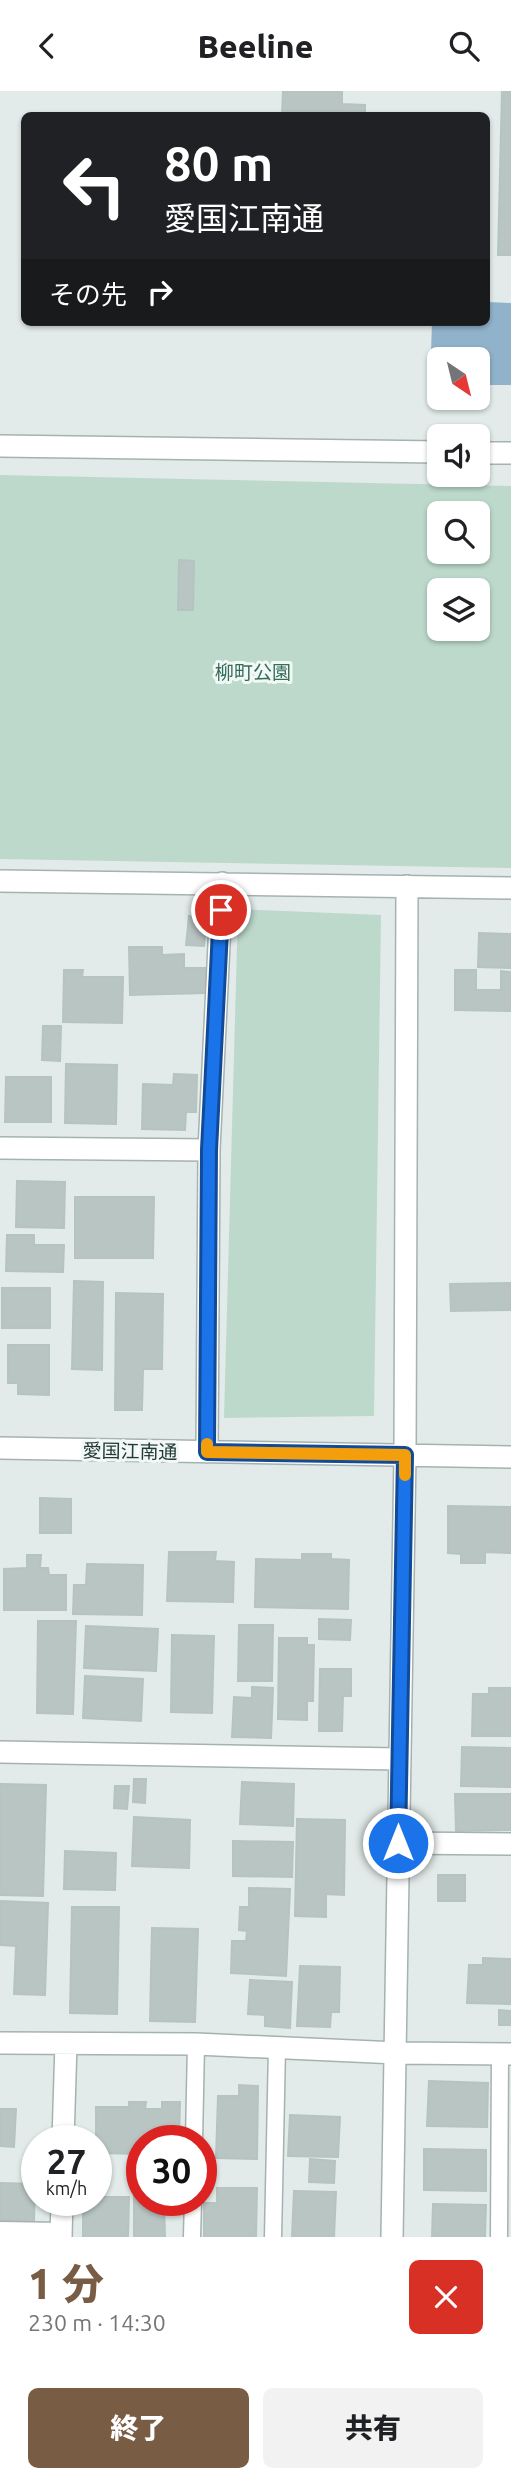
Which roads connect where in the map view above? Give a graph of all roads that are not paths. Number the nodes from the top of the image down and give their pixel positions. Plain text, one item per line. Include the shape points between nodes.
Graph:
1 (0, 446) edge
2 (427, 452) edge
3 (490, 453) edge
4 (511, 453) edge
5 (0, 881) edge
6 (222, 883) junction
7 (407, 886) junction
8 (511, 888) edge
9 (0, 1148) edge
10 (209, 1150) junction
11 (0, 1448) edge
12 (207, 1452) junction
13 (405, 1455) junction
14 (511, 1457) edge
15 (0, 1752) edge
16 (398, 1759) junction
17 (398, 1843) junction
18 (511, 1844) edge
19 (0, 2043) edge
20 (66, 2044) junction
21 (196, 2044) junction
22 (277, 2047) junction
23 (397, 2053) junction
24 (505, 2054) edge
25 (63, 2125) edge
26 (194, 2125) edge
27 (62, 2216) edge
28 (193, 2216) edge
29 (0, 2230) edge
30 (61, 2234) edge
31 (192, 2237) edge
32 (273, 2237) edge
33 (392, 2237) edge
34 (499, 2237) edge

1 - 2 street
3 - 4 street
5 - 6 street
6 - 7 street
6 - 10 street
7 - 8 street
7 - 13 street
9 - 10 street
10 - 12 street
11 - 12 street, 愛国江南通
12 - 13 street, 愛国江南通
13 - 14 street, 愛国江南通
13 - 16 street
15 - 16 street
16 - 17 street
17 - 18 street
17 - 23 street
19 - 20 street
20 - 21 street
20 - 25 street
21 - 22 street
21 - 26 lane
22 - 23 street
22 - 32 lane
23 - 24 street
23 - 33 street
24 - 34 lane
27 - 30 street
28 - 31 lane
29 - 30 lane

